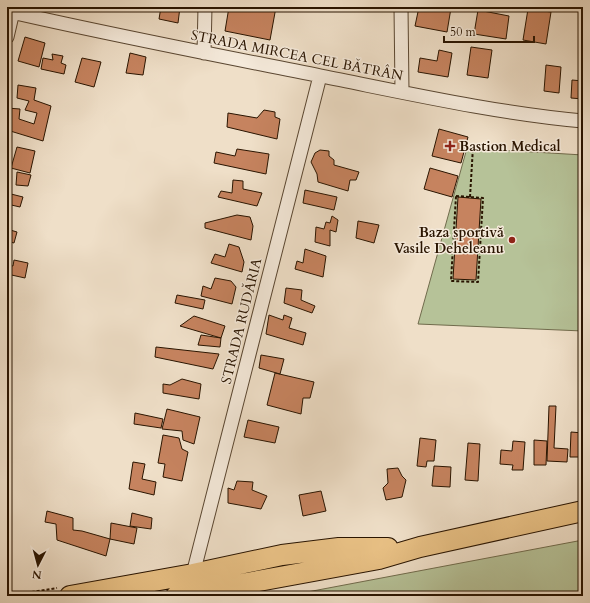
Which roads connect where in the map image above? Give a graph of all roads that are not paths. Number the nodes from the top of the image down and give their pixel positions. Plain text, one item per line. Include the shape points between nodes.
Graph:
1 (205, 7) edge
2 (401, 7) edge
3 (12, 10) edge
4 (7, 37) edge
5 (204, 53) junction
6 (320, 76) junction
7 (402, 92) junction
8 (583, 121) edge
9 (583, 512) edge
10 (420, 547) junction
11 (193, 574) junction
12 (110, 593) edge
13 (70, 596) edge
14 (176, 596) edge

1 - 5 street
2 - 7 street
3 - 4 street
3 - 5 street, STRADA MIRCEA CEL BĂTRÂN
5 - 6 street, STRADA MIRCEA CEL BĂTRÂN
6 - 7 street, STRADA MIRCEA CEL BĂTRÂN
6 - 11 street, STRADA RUDĂRIA
7 - 8 street, STRADA MIRCEA CEL BĂTRÂN
9 - 10 main road
10 - 11 main road via 339,548 282,555
10 - 14 main road via 379,559
11 - 12 main road
12 - 13 main road

